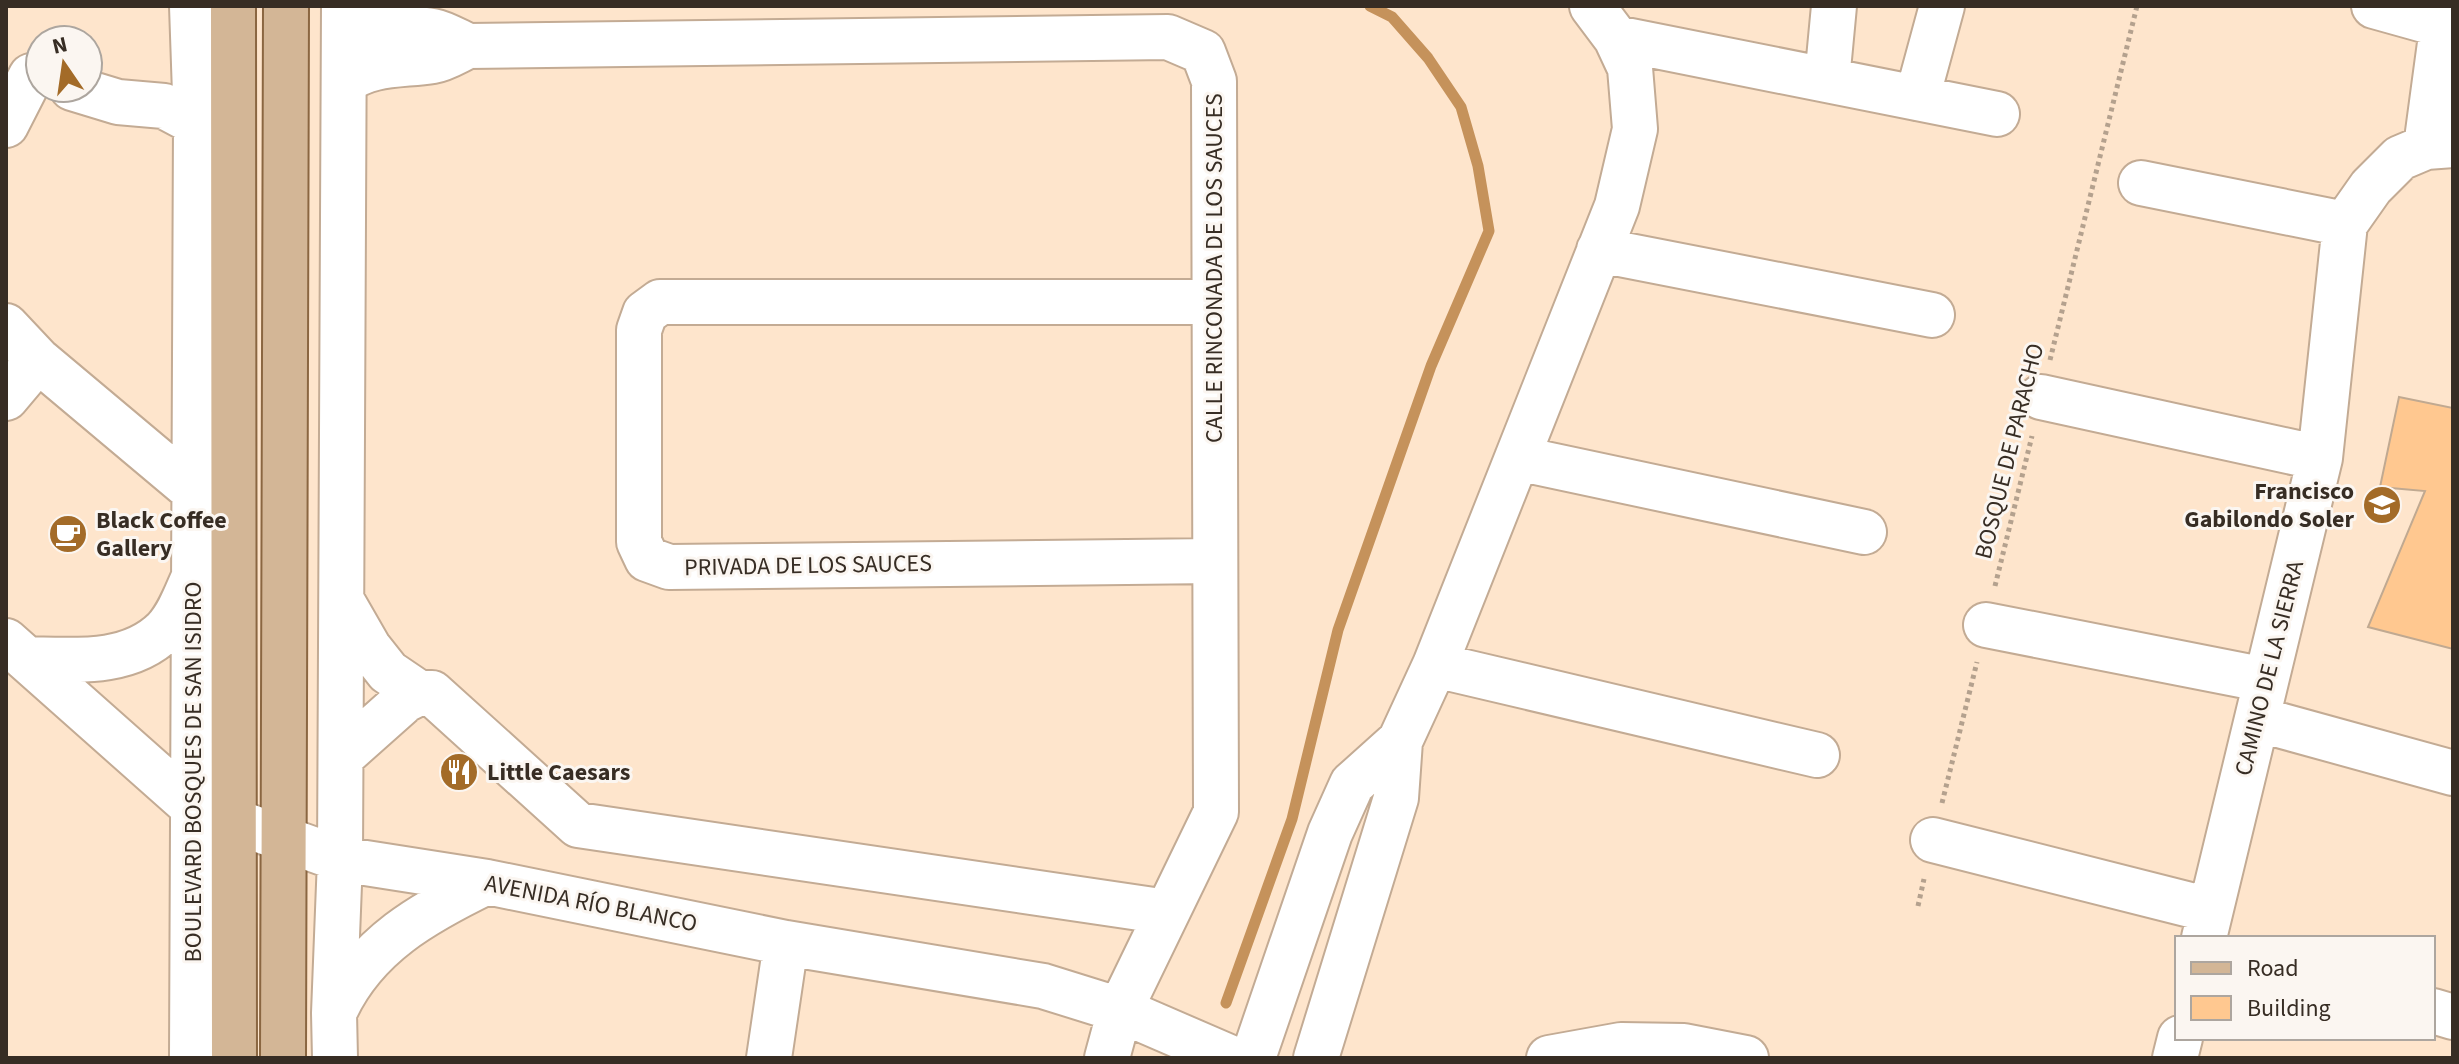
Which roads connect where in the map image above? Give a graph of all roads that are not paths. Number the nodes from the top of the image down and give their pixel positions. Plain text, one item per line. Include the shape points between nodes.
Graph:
1 (192, 6) edge
2 (233, 6) edge
3 (286, 6) edge
4 (1834, 6) edge
5 (1942, 6) edge
6 (2374, 6) edge
7 (344, 7) edge
8 (2444, 16) edge
9 (1604, 22) edge
10 (468, 46) junction
11 (192, 56) junction
12 (1827, 80) junction
13 (344, 82) junction
14 (24, 97) edge
15 (104, 98) edge
16 (1917, 98) junction
17 (136, 104) junction
18 (1997, 114) dead end
19 (196, 123) junction
20 (6, 125) edge
21 (2439, 146) edge
22 (2141, 183) dead end
23 (2345, 224) junction
24 (1599, 250) junction
25 (1214, 302) junction
26 (1932, 315) dead end
27 (6, 326) edge
28 (38, 360) junction
29 (2041, 397) road end
30 (6, 398) edge
31 (1517, 458) junction
32 (2320, 458) junction
33 (194, 491) junction
34 (1864, 532) dead end
35 (1215, 561) junction
36 (194, 576) junction
37 (341, 600) junction
38 (1986, 625) road end
39 (17, 650) edge
40 (1435, 665) junction
41 (419, 693) junction
42 (2261, 700) junction
43 (1400, 741) junction
44 (1817, 755) dead end
45 (341, 757) junction
46 (2453, 773) edge
47 (192, 806) junction
48 (234, 821) junction
49 (284, 839) junction
50 (1933, 840) road end
51 (340, 859) junction
52 (487, 882) junction
53 (1167, 912) junction
54 (2207, 924) edge
55 (786, 943) junction
56 (1120, 1010) junction
57 (334, 1013) junction
58 (192, 1058) edge
59 (234, 1058) edge
60 (283, 1058) edge
61 (335, 1058) edge
62 (769, 1058) edge
63 (1107, 1058) edge
64 (1231, 1058) edge
65 (1253, 1058) edge
66 (1316, 1058) edge
67 (1549, 1058) edge
68 (1746, 1058) edge

1 - 11 street, BOULEVARD BOSQUES DE SAN ISIDRO
2 - 48 main road, BOULEVARD BOSQUES DE SAN ISIDRO
3 - 49 main road
4 - 12 street
5 - 16 street
6 - 8 street
7 - 10 street, CALLE RINCONADA DE LOS SAUCES via 374,30 434,31
7 - 13 street
8 - 21 street, CAMINO DE LA SIERRA
9 - 12 street
9 - 24 street via 1630,68 1635,129 1617,206
10 - 13 street, CALLE RINCONADA DE LOS SAUCES via 436,61 378,66
10 - 25 street, CALLE RINCONADA DE LOS SAUCES via 1168,37 1203,52 1214,81
11 - 17 street
11 - 19 street, BOULEVARD BOSQUES DE SAN ISIDRO
12 - 16 street
13 - 37 street
14 - 20 street
15 - 17 street
16 - 18 street
17 - 19 street via 164,106
19 - 33 street, BOULEVARD BOSQUES DE SAN ISIDRO
21 - 23 street, CAMINO DE LA SIERRA via 2400,158
22 - 23 street
23 - 32 street, CAMINO DE LA SIERRA
24 - 26 street
24 - 31 street
25 - 35 street, CALLE RINCONADA DE LOS SAUCES
25 - 35 street, PRIVADA DE LOS SAUCES via 660,302 645,313 639,330 639,542 647,559 669,567
27 - 28 street
28 - 30 street
28 - 33 street
29 - 32 street
31 - 34 street
31 - 40 street
32 - 42 street, CAMINO DE LA SIERRA
33 - 36 street, BOULEVARD BOSQUES DE SAN ISIDRO
35 - 53 street, CALLE RINCONADA DE LOS SAUCES via 1216,812
36 - 39 street via 179,611 146,645 91,661
36 - 47 street, BOULEVARD BOSQUES DE SAN ISIDRO
37 - 41 street via 388,672
37 - 45 street
38 - 42 street
39 - 47 street, AVENIDA RÍO BLANCO
40 - 43 street
40 - 44 street
41 - 45 street
41 - 53 street via 444,701 578,825
42 - 46 street
42 - 54 street, CAMINO DE LA SIERRA
43 - 65 street via 1352,784 1330,833
43 - 66 street via 1396,798
45 - 51 street
47 - 48 street, AVENIDA RÍO BLANCO
47 - 58 street, BOULEVARD BOSQUES DE SAN ISIDRO
48 - 49 street, AVENIDA RÍO BLANCO
48 - 59 main road, BOULEVARD BOSQUES DE SAN ISIDRO
49 - 51 street, AVENIDA RÍO BLANCO
49 - 60 main road
50 - 54 street
51 - 52 street, AVENIDA RÍO BLANCO
51 - 57 street
52 - 55 street, AVENIDA RÍO BLANCO
52 - 57 street via 430,910 392,937 365,963
53 - 56 street, CALLE RINCONADA DE LOS SAUCES
55 - 56 street, AVENIDA RÍO BLANCO via 1043,986
55 - 62 street
56 - 63 street, CALLE RINCONADA DE LOS SAUCES
56 - 64 street, AVENIDA RÍO BLANCO
57 - 61 street
67 - 68 street via 1621,1045 1684,1046

